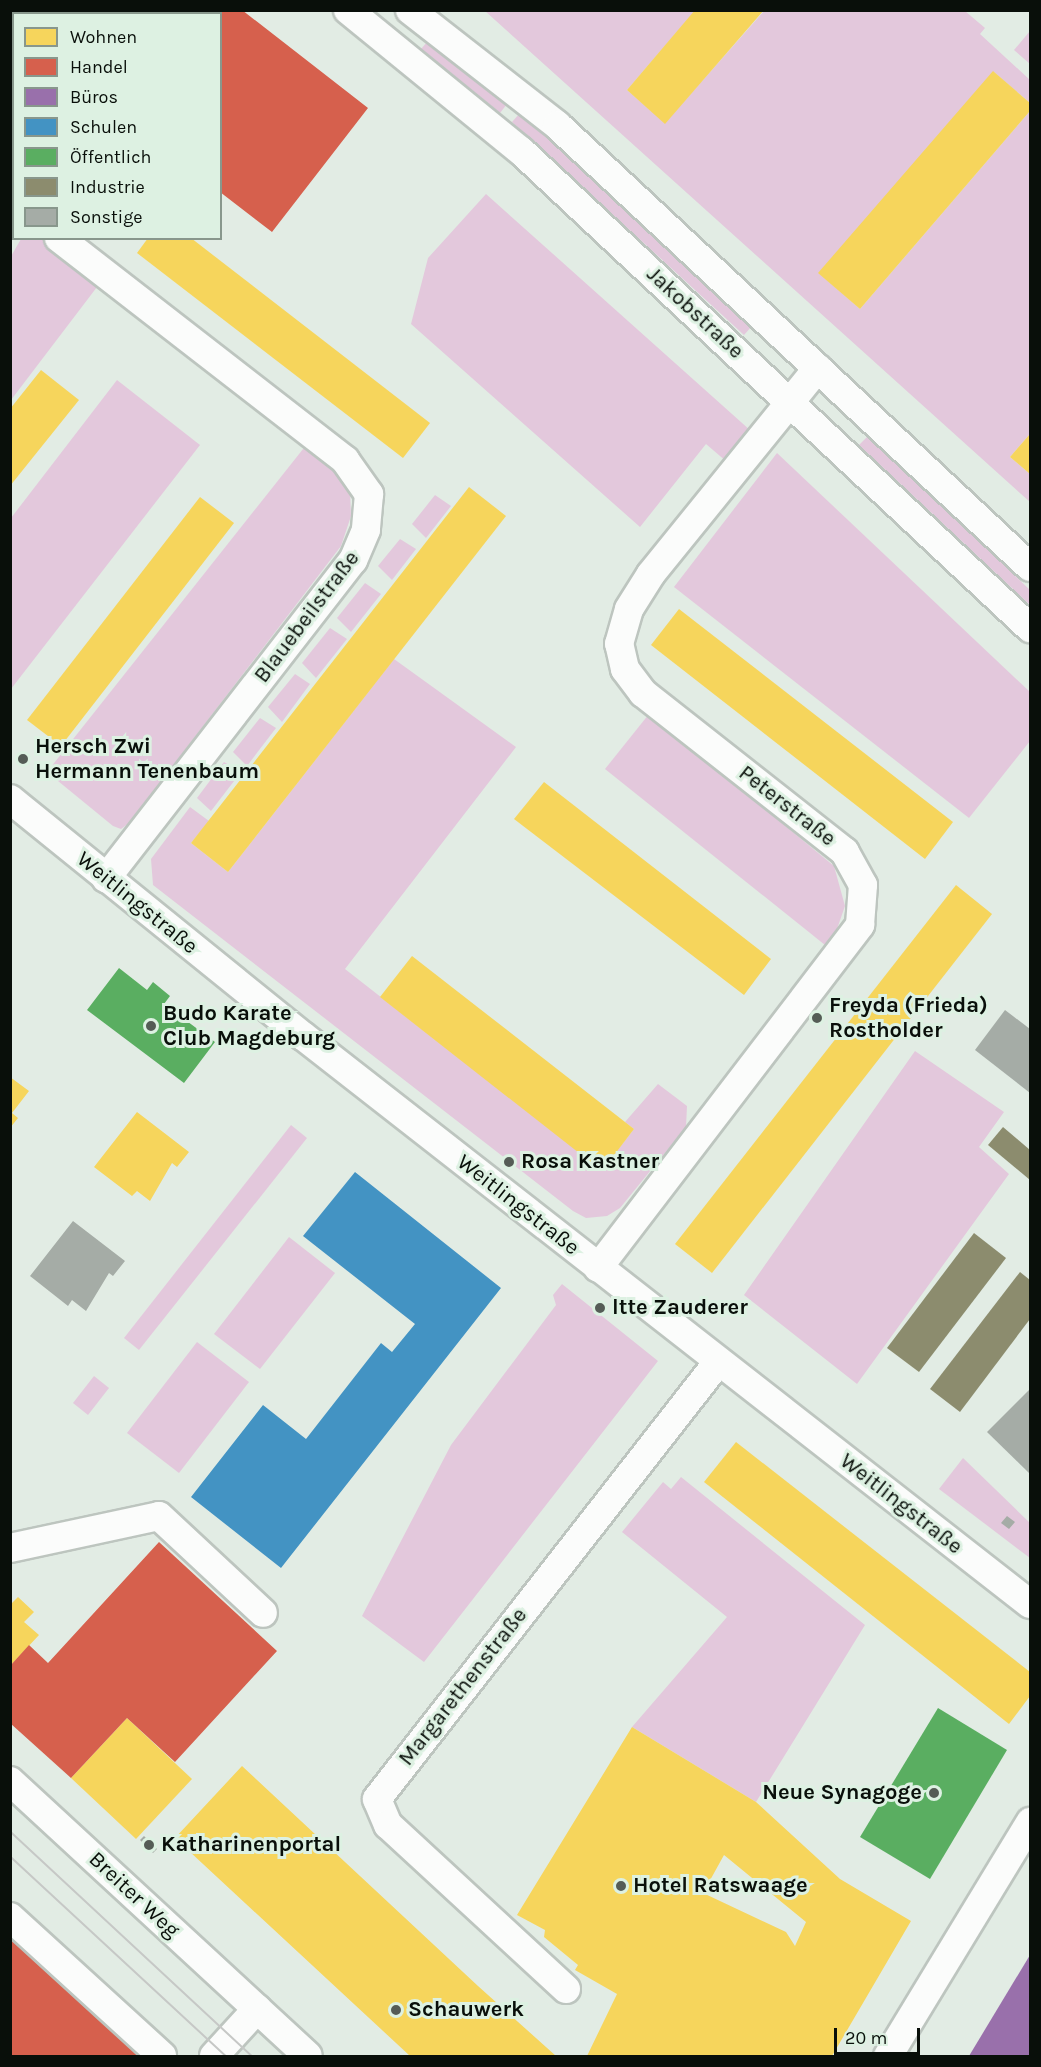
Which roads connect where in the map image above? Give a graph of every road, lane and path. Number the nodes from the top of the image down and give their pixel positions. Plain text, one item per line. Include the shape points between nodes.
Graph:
1 (348, 10) edge
2 (410, 10) edge
3 (62, 240) edge
4 (818, 368) junction
5 (788, 401) junction
6 (1030, 567) edge
7 (1030, 628) edge
8 (10, 800) edge
9 (106, 879) junction
10 (598, 1268) junction
11 (718, 1362) junction
12 (10, 1548) edge
13 (1030, 1604) edge
14 (263, 1613) dead end
15 (10, 1781) edge
16 (1030, 1822) edge
17 (10, 1917) edge
18 (566, 1989) dead end
19 (257, 2009) junction
20 (162, 2056) edge
21 (214, 2056) edge
22 (308, 2056) edge
23 (888, 2056) edge

1 - 5 street, Jakobstraße via 521,151
2 - 4 street, Jakobstraße via 557,125
3 - 9 street, Blauebeilstraße via 345,460 369,494 366,530 353,560
4 - 5 street, Peterstraße
4 - 6 street, Jakobstraße
5 - 7 street, Jakobstraße
5 - 10 street, Peterstraße via 640,590 620,644 626,669 643,693 845,852 863,885 860,925
8 - 9 street, Weitlingstraße
9 - 10 street, Weitlingstraße
10 - 11 street, Weitlingstraße
11 - 13 street, Weitlingstraße
11 - 18 street, Margarethenstraße via 377,1798 388,1825
12 - 14 street via 159,1516
15 - 19 street, Breiter Weg
16 - 23 street
17 - 20 street via 107,2013
19 - 21 street
19 - 22 street, Breiter Weg

